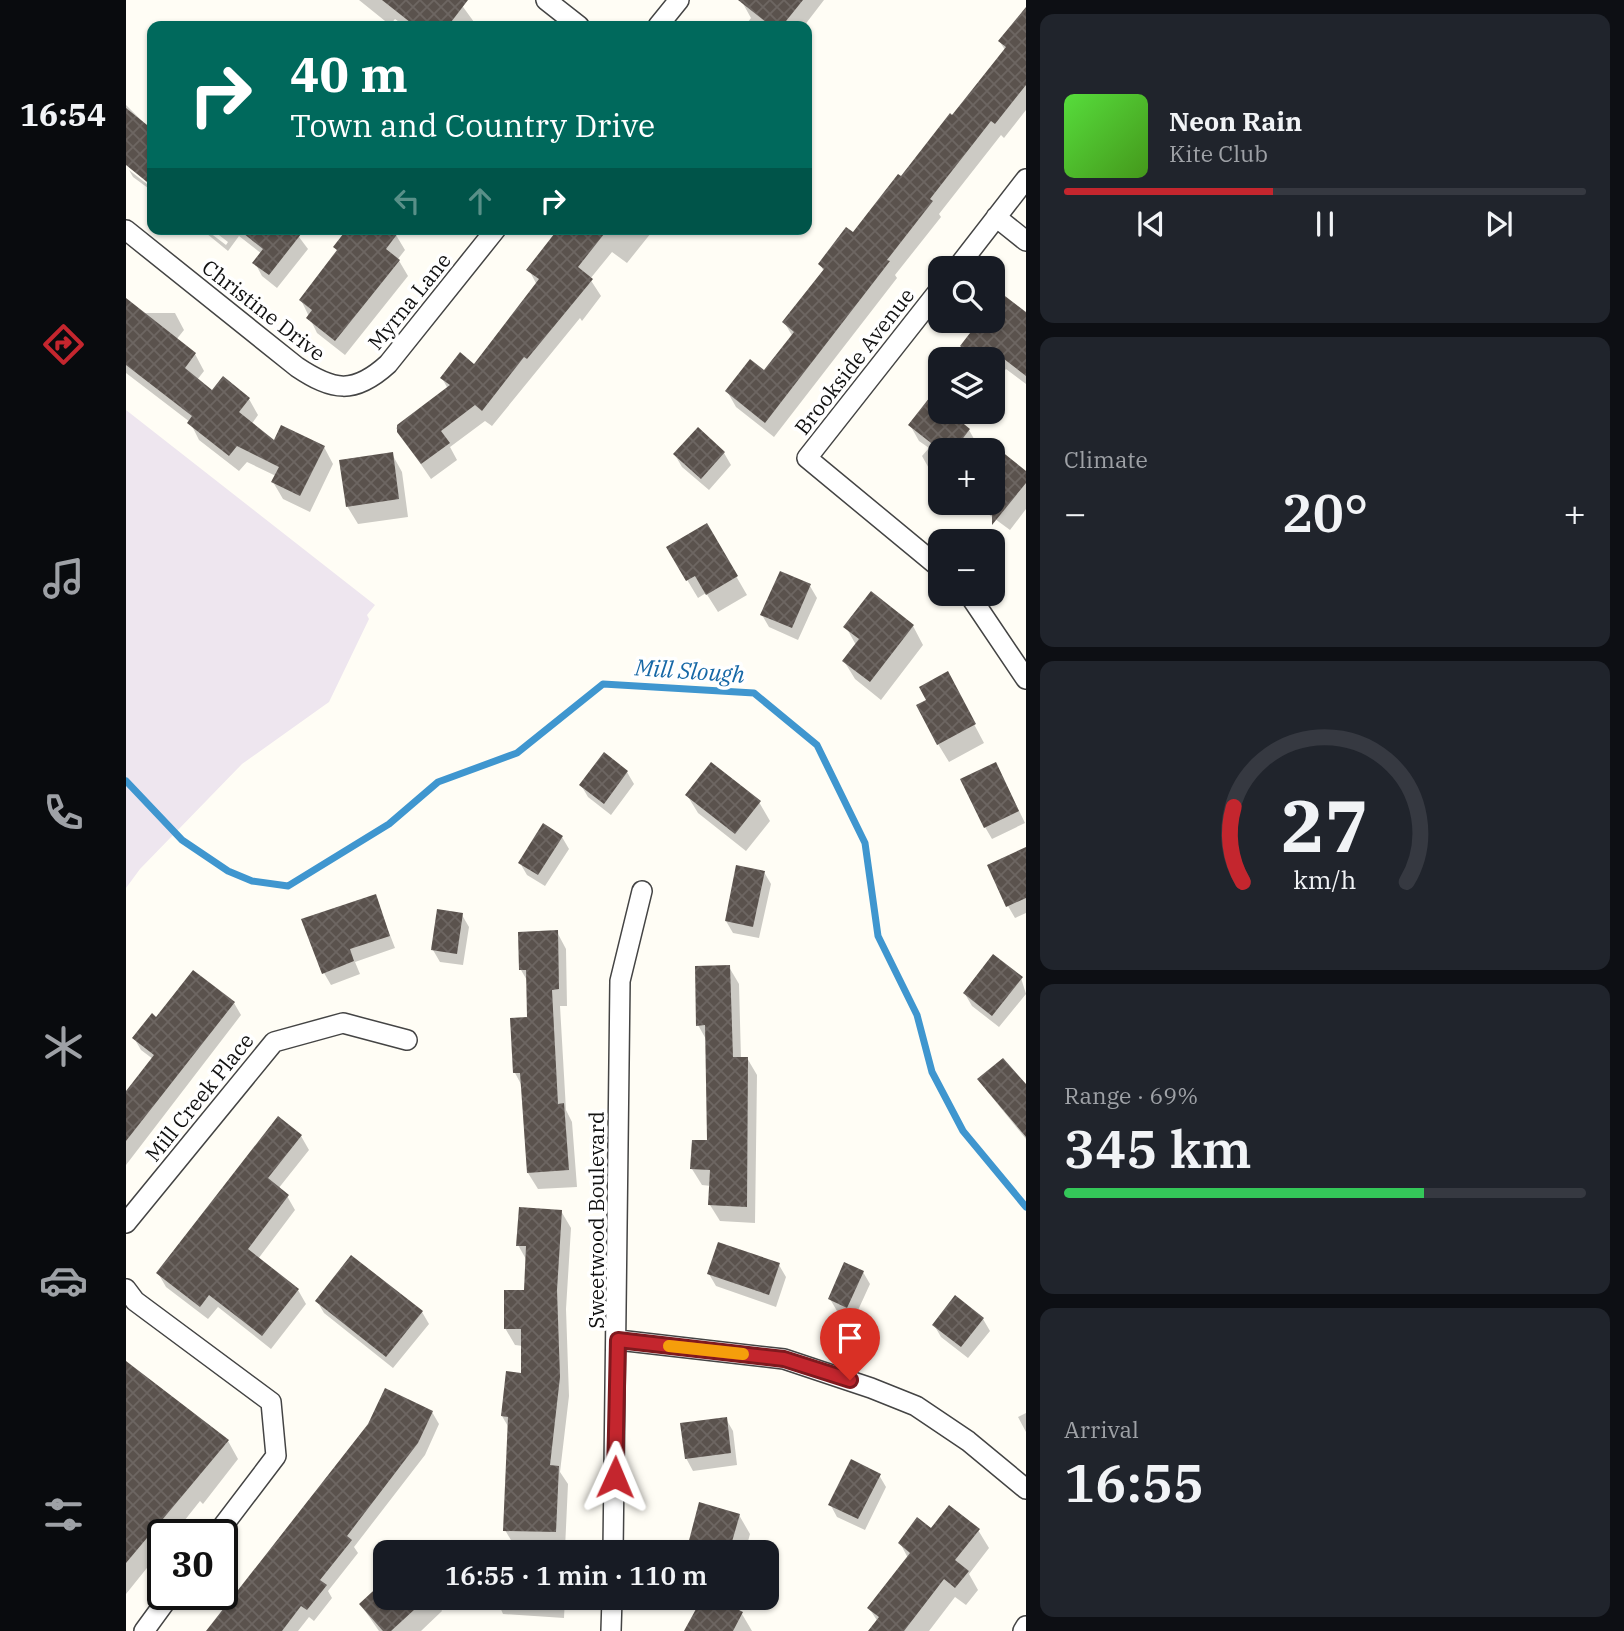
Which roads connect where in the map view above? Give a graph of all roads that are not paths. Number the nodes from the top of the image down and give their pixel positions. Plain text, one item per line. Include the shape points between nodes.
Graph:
1 (546, 0) edge
2 (679, 0) edge
3 (573, 21) edge
4 (662, 21) edge
5 (1026, 179) edge
6 (996, 218) junction
7 (126, 230) edge
8 (491, 235) edge
9 (1026, 241) edge
10 (966, 256) edge
11 (928, 304) edge
12 (347, 388) joint
13 (928, 558) edge
14 (977, 606) edge
15 (1026, 679) edge
16 (642, 891) dead end
17 (407, 1040) dead end
18 (126, 1223) edge
19 (126, 1289) edge
20 (618, 1340) junction
21 (1026, 1489) edge
22 (228, 1519) edge
23 (613, 1540) edge
24 (159, 1610) edge
25 (612, 1610) edge
26 (1026, 1626) edge
27 (144, 1631) edge
28 (611, 1631) edge
29 (1023, 1631) edge

1 - 3 street
2 - 4 street
5 - 6 street
6 - 9 street
6 - 10 street
7 - 12 street, Christine Drive via 297,367 319,382
8 - 12 street, Myrna Lane via 388,364 369,381
11 - 13 street, Brookside Avenue via 807,458
14 - 15 street
16 - 20 street, Sweetwood Boulevard via 620,981
17 - 18 street, Mill Creek Place via 343,1023 274,1042
19 - 22 street via 135,1301 271,1402 276,1456
20 - 21 street via 784,1359 872,1388 916,1406
20 - 23 street, Sweetwood Boulevard
24 - 27 street
25 - 28 street
26 - 29 street

